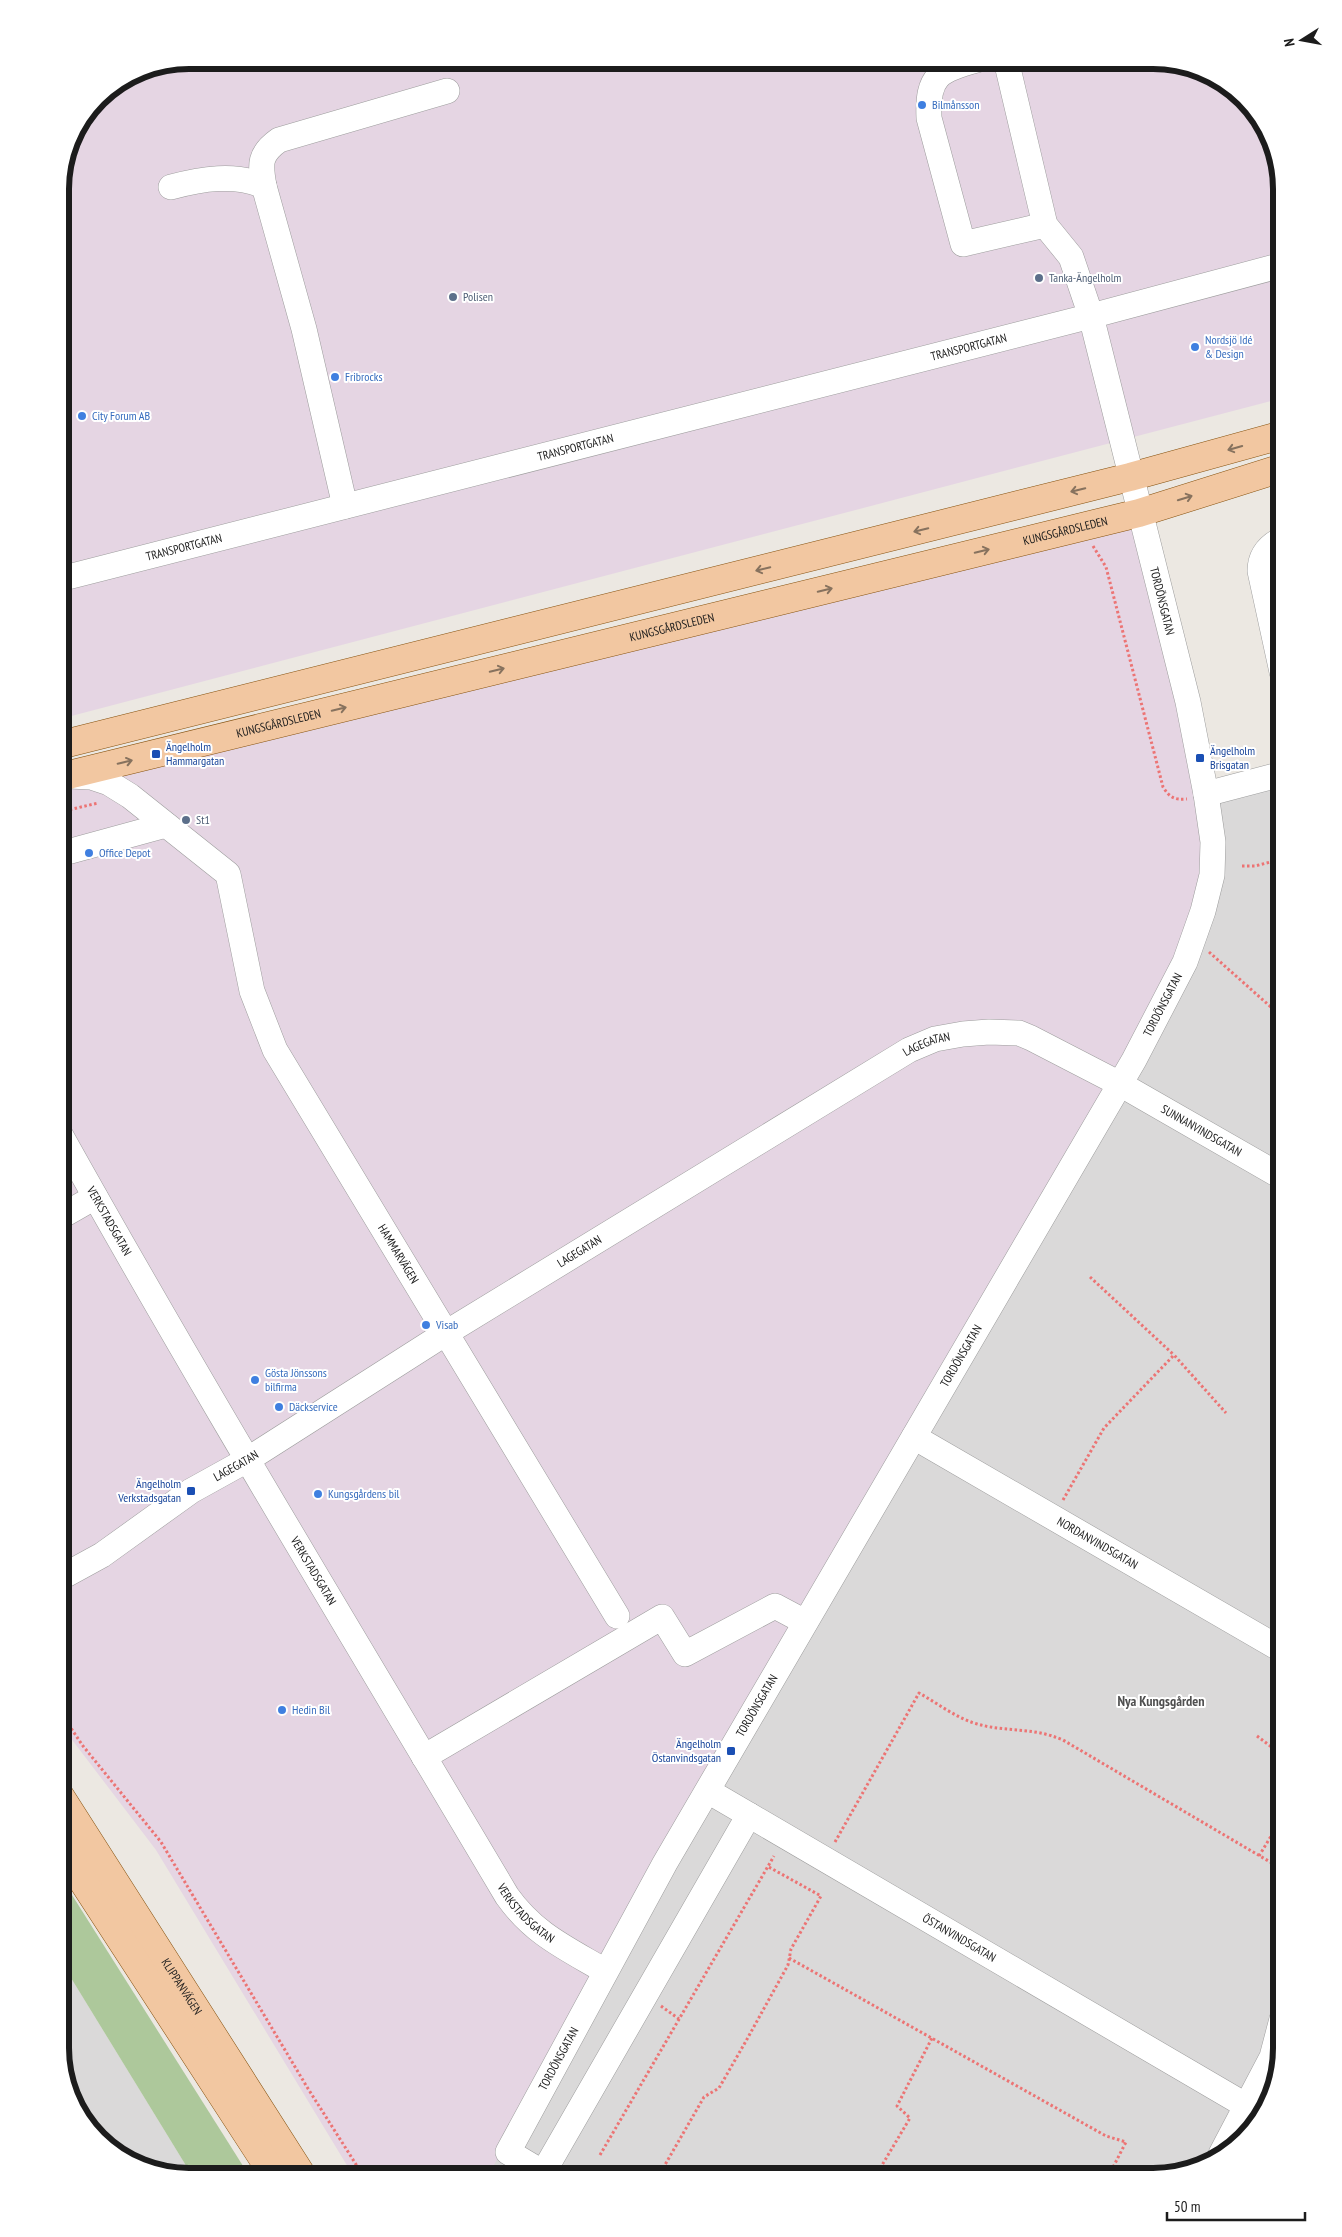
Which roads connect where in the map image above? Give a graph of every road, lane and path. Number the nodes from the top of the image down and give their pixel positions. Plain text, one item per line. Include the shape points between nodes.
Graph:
1 (947, 69) edge
2 (1008, 69) edge
3 (447, 91) dead end
4 (264, 186) junction
5 (171, 187) dead end
6 (1045, 225) junction
7 (1273, 267) edge
8 (1091, 316) junction
9 (1273, 437) edge
10 (1273, 471) edge
11 (1130, 477) junction
12 (345, 506) junction
13 (1139, 512) junction
14 (1092, 545) dead end
15 (1273, 546) edge
16 (69, 577) edge
17 (1273, 631) edge
18 (69, 743) edge
19 (69, 775) edge
20 (69, 776) edge
21 (1273, 776) edge
22 (1206, 794) junction
23 (130, 796) junction
24 (69, 810) edge
25 (166, 825) junction
26 (69, 852) edge
27 (1273, 861) edge
28 (1242, 866) dead end
29 (1192, 942) junction
30 (1273, 1008) edge
31 (1120, 1084) junction
32 (69, 1150) edge
33 (1273, 1172) edge
34 (95, 1197) junction
35 (69, 1212) edge
36 (1090, 1277) dead end
37 (446, 1333) junction
38 (1174, 1355) junction
39 (1226, 1413) dead end
40 (914, 1437) junction
41 (247, 1460) junction
42 (1053, 1518) junction
43 (69, 1573) edge
44 (618, 1616) dead end
45 (805, 1622) junction
46 (1273, 1645) edge
47 (69, 1725) edge
48 (1257, 1736) dead end
49 (1273, 1748) edge
50 (424, 1757) junction
51 (708, 1790) junction
52 (69, 1810) edge
53 (749, 1815) junction
54 (1273, 1833) edge
55 (774, 1856) dead end
56 (1259, 1856) junction
57 (69, 1860) edge
58 (824, 1860) junction
59 (1273, 1864) edge
60 (768, 1866) junction
61 (789, 1958) junction
62 (605, 1971) junction
63 (932, 2038) junction
64 (1273, 2055) edge
65 (1245, 2105) junction
66 (1227, 2142) edge
67 (600, 2155) dead end
68 (270, 2168) edge
69 (297, 2168) edge
70 (358, 2168) edge
71 (534, 2168) edge
72 (550, 2168) edge
73 (663, 2168) edge
74 (880, 2168) edge
75 (1113, 2168) edge

1 - 6 street via 931,89 929,118 963,244
2 - 6 street
3 - 4 street via 279,140 267,148 261,166
4 - 5 street via 251,180 201,179
4 - 12 street via 304,329
6 - 8 street via 1071,257
7 - 8 street, TRANSPORTGATAN
8 - 11 street
8 - 12 street, TRANSPORTGATAN
9 -> 11 main road
13 -> 10 main road, KUNGSGÅRDSLEDEN
11 - 13 street
11 -> 18 main road
12 - 16 street, TRANSPORTGATAN
19 -> 13 main road, KUNGSGÅRDSLEDEN
13 - 22 street, TORDÖNSGATAN via 1188,702
14 - 22 path via 1106,566 1163,787 1176,800
15 - 17 street via 1260,564
20 - 23 street via 91,777
21 - 22 street
22 - 29 street, TORDÖNSGATAN via 1213,842 1212,875 1204,911
23 - 24 path
23 - 25 street
25 - 26 street
25 - 37 street, HAMMARVÄGEN via 228,874 252,991 275,1050
27 - 28 path
29 - 30 path via 1215,954
29 - 31 street, TORDÖNSGATAN via 1181,971
31 - 33 street, SUNNANVINDSGATAN
31 - 37 street, LAGEGATAN via 1019,1034 990,1032 935,1039 884,1064
31 - 40 street, TORDÖNSGATAN
32 - 34 street, VERKSTADSGATAN
34 - 35 street
34 - 41 street, VERKSTADSGATAN
36 - 38 path
37 - 41 street, LAGEGATAN
37 - 44 street, HAMMARVÄGEN
38 - 39 path
38 - 42 path via 1104,1428
40 - 42 street, NORDANVINDSGATAN
40 - 45 street, TORDÖNSGATAN
41 - 43 street, LAGEGATAN via 191,1492 102,1555
41 - 50 street, VERKSTADSGATAN
42 - 46 street, NORDANVINDSGATAN
45 - 50 street via 775,1606 685,1654 662,1616
45 - 51 street, TORDÖNSGATAN
47 - 70 path via 161,1842
48 - 49 path
50 - 62 street, VERKSTADSGATAN via 518,1912 543,1935
51 - 53 street, ÖSTANVINDSGATAN
51 - 62 street, TORDÖNSGATAN
52 - 69 main road, KLIPPANVÄGEN
53 - 58 street, ÖSTANVINDSGATAN
53 - 72 street
54 - 56 path
55 - 60 path
56 - 58 path via 1063,1740 1037,1731 973,1723 919,1693
56 - 59 path
57 - 68 main road, KLIPPANVÄGEN
58 - 65 street, ÖSTANVINDSGATAN
60 - 61 path via 821,1896
60 - 67 path
61 - 63 path
61 - 73 path via 719,2088 704,2096
62 - 71 street, TORDÖNSGATAN via 508,2152
63 - 74 path via 897,2106 910,2118
63 - 75 path via 1106,2136 1126,2142
64 - 65 street
65 - 66 street

